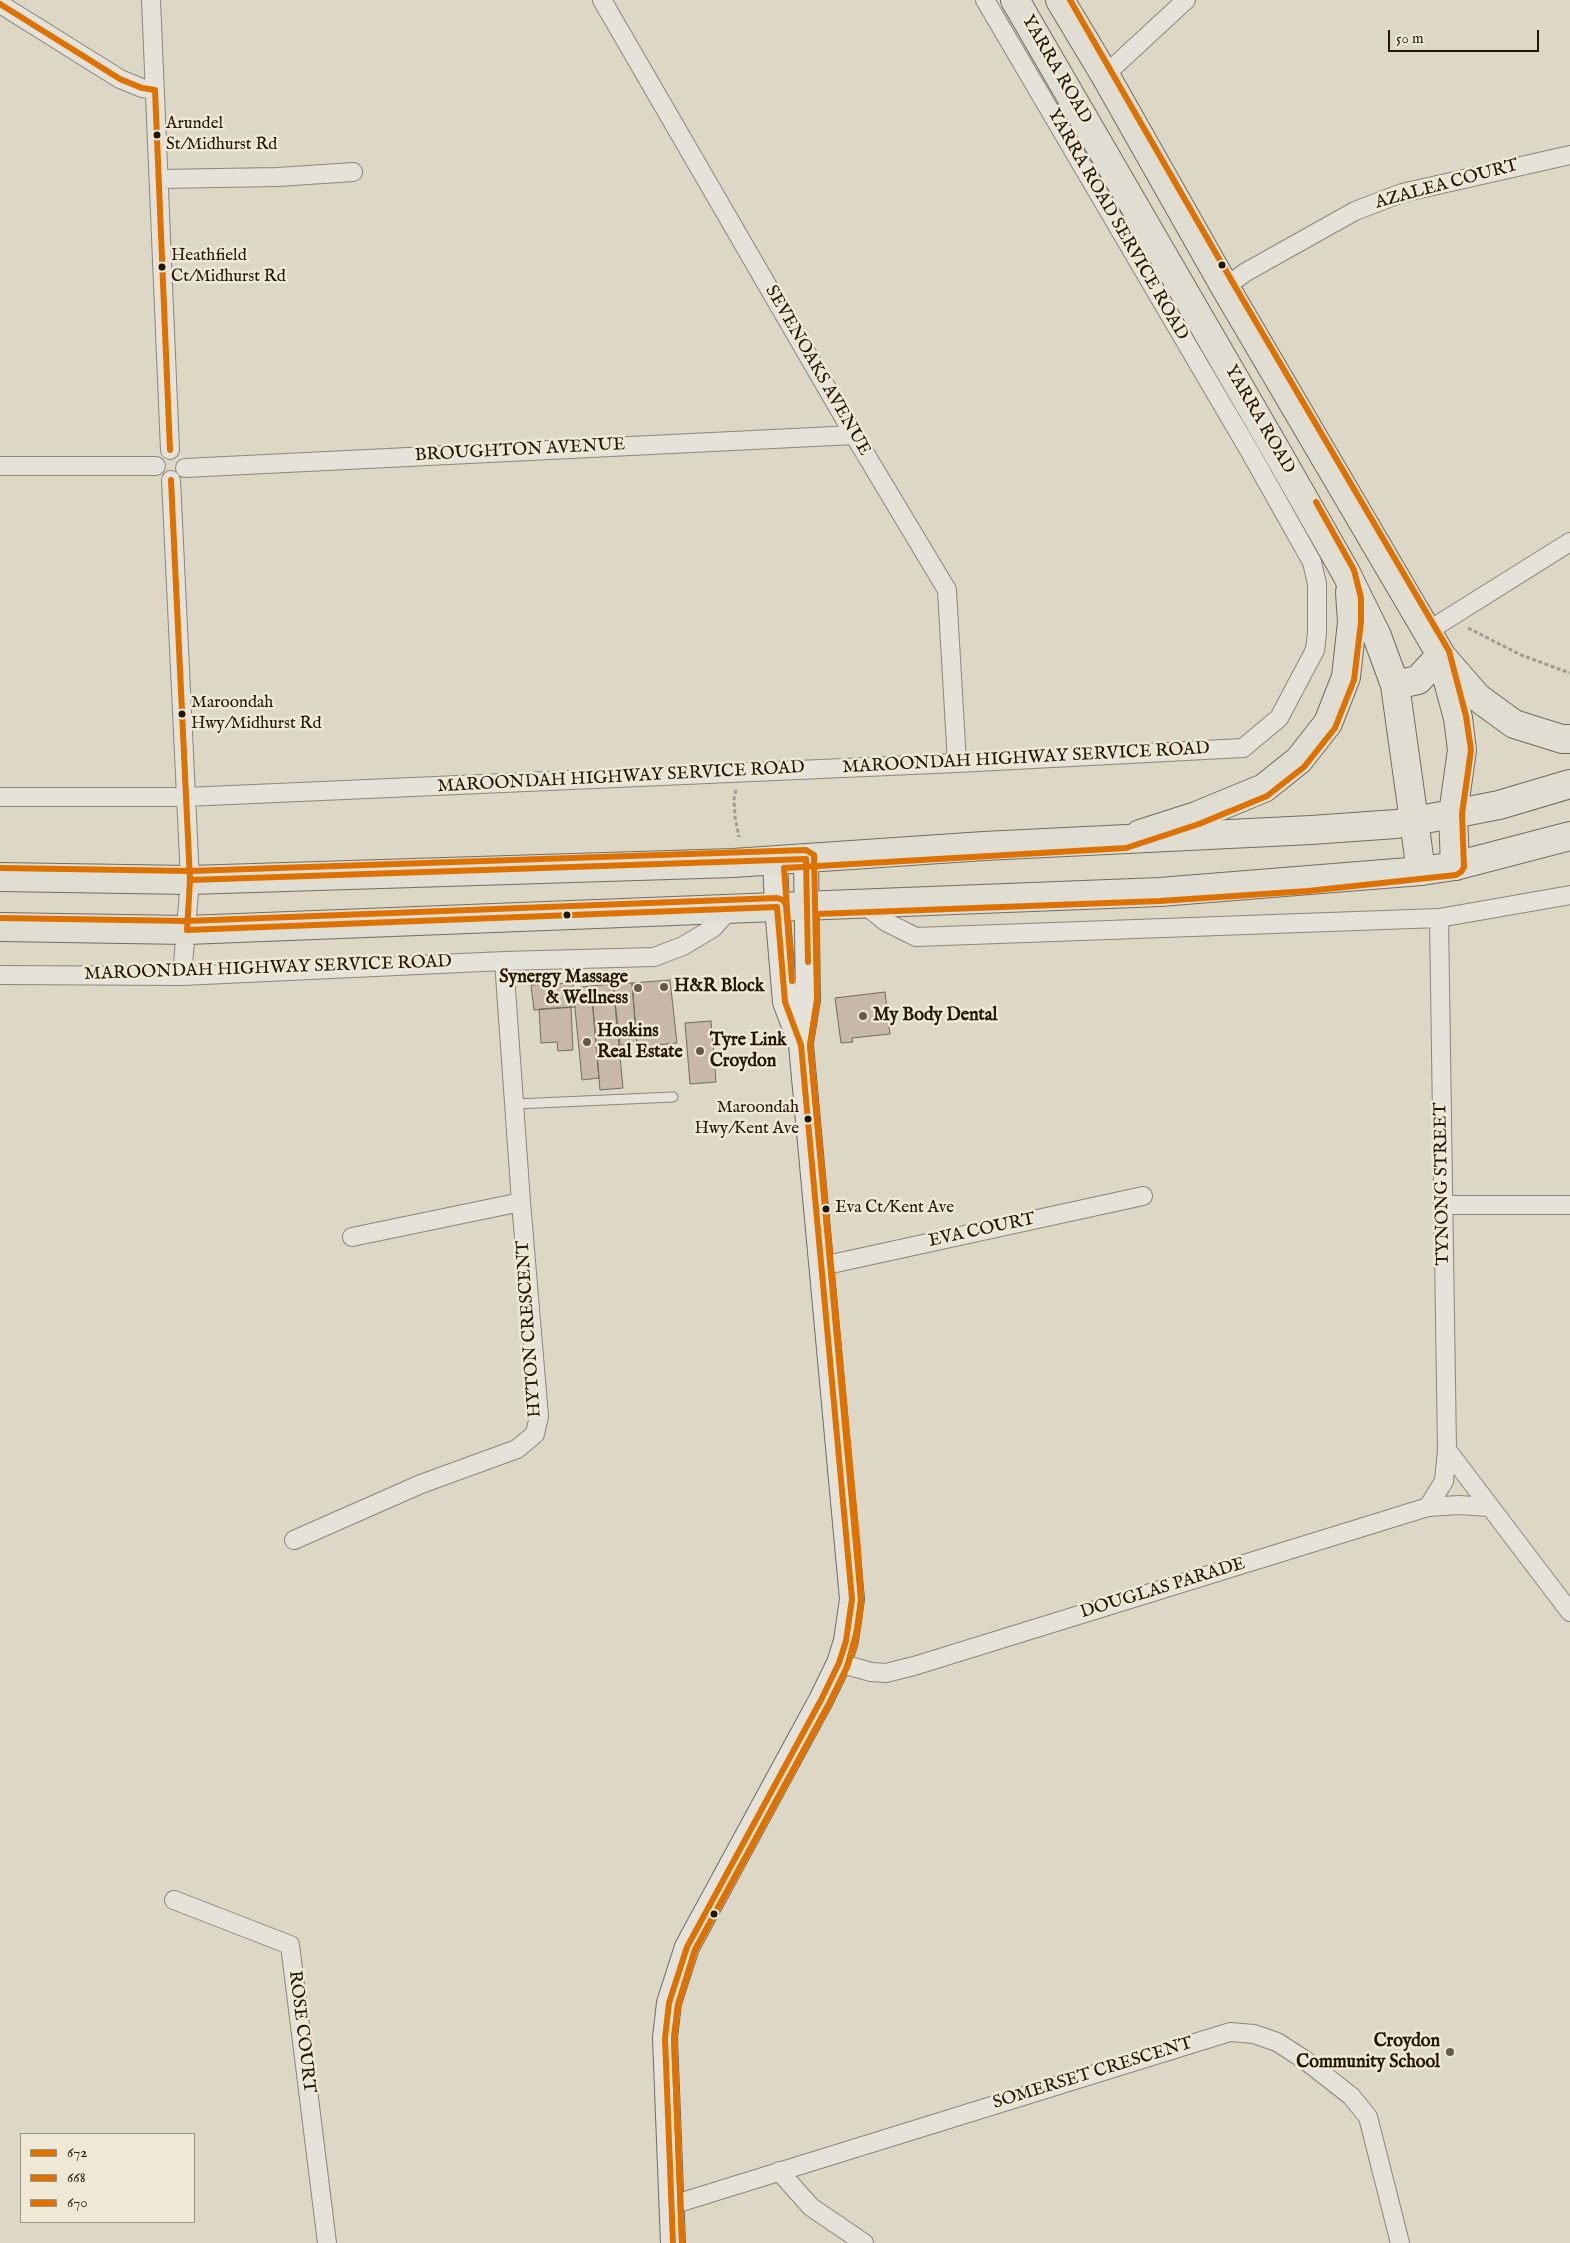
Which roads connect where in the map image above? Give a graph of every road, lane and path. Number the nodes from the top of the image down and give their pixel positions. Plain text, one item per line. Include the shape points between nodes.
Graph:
1 (151, 0) edge
2 (602, 0) edge
3 (985, 0) edge
4 (1015, 0) edge
5 (1060, 0) edge
6 (1186, 0) edge
7 (0, 4) edge
8 (1105, 75) junction
9 (155, 90) junction
10 (1570, 155) edge
11 (353, 172) dead end
12 (159, 180) junction
13 (1225, 287) junction
14 (1303, 417) junction
15 (854, 435) junction
16 (1259, 444) junction
17 (170, 450) junction
18 (0, 466) edge
19 (156, 466) junction
20 (185, 468) junction
21 (171, 480) junction
22 (1570, 542) edge
23 (1346, 572) junction
24 (1437, 624) junction
25 (1441, 655) junction
26 (1570, 674) edge
27 (1395, 685) junction
28 (1570, 739) edge
29 (1243, 748) joint
30 (957, 763) junction
31 (737, 772) junction
32 (1570, 784) edge
33 (0, 797) edge
34 (186, 797) junction
35 (1453, 814) junction
36 (1413, 820) junction
37 (1570, 836) edge
38 (739, 837) dead end
39 (1124, 839) junction
40 (806, 859) junction
41 (775, 860) junction
42 (1454, 866) junction
43 (1421, 871) junction
44 (0, 877) edge
45 (190, 880) junction
46 (1568, 895) edge
47 (862, 903) junction
48 (808, 906) junction
49 (777, 907) junction
50 (730, 909) junction
51 (1439, 918) junction
52 (0, 926) edge
53 (187, 930) junction
54 (504, 961) junction
55 (0, 975) edge
56 (182, 976) junction
57 (801, 1045) junction
58 (673, 1097) dead end
59 (516, 1104) junction
60 (1143, 1196) dead end
61 (521, 1202) junction
62 (1444, 1205) junction
63 (1570, 1205) edge
64 (352, 1237) dead end
65 (822, 1266) junction
66 (1447, 1450) junction
67 (1428, 1507) junction
68 (1489, 1507) junction
69 (294, 1540) dead end
70 (1570, 1612) edge
71 (839, 1663) junction
72 (174, 1900) dead end
73 (779, 2171) junction
74 (672, 2205) junction
75 (327, 2243) edge
76 (673, 2243) edge
77 (864, 2243) edge
78 (1400, 2243) edge

1 - 9 street
2 - 15 street, SEVENOAKS AVENUE
3 - 16 street, YARRA ROAD SERVICE ROAD
4 - 16 main road, YARRA ROAD
5 - 8 main road
6 - 8 street
7 - 9 street via 120,79
8 - 13 main road
9 - 12 street
10 - 13 street, AZALEA COURT via 1402,193 1355,211
11 - 12 street
12 - 17 street
13 - 14 main road
14 - 16 main road
14 - 24 main road
15 - 20 street, BROUGHTON AVENUE
15 - 30 street, SEVENOAKS AVENUE via 947,590
16 - 23 main road, YARRA ROAD
16 - 29 street, YARRA ROAD SERVICE ROAD via 1312,562 1317,584 1317,633 1315,650 1279,718
17 - 19 street via 158,456
17 - 20 street via 182,455
18 - 19 street
19 - 21 street via 162,477
20 - 21 street via 180,476
21 - 34 street
22 - 24 street
23 - 27 main road, YARRA ROAD via 1377,636
23 - 39 main road via 1352,599 1352,622 1346,676 1328,723 1298,760 1264,788 1196,816
24 - 25 main road
24 - 26 path
25 - 27 main road via 1418,680
25 - 28 main road via 1477,697 1514,724
25 - 35 main road via 1458,718 1462,750
27 - 36 main road, YARRA ROAD
29 - 30 street, MAROONDAH HIGHWAY SERVICE ROAD
30 - 31 street, MAROONDAH HIGHWAY SERVICE ROAD
31 - 34 street, MAROONDAH HIGHWAY SERVICE ROAD
31 - 38 path via 734,799
32 - 35 main road via 1499,805
33 - 34 street, MAROONDAH HIGHWAY SERVICE ROAD
34 - 45 street
35 - 36 main road
35 - 42 main road
36 - 39 main road via 1311,830
36 - 43 main road, YARRA ROAD
37 - 42 main road
39 - 40 main road
40 - 41 main road
40 - 48 main road
41 - 45 main road
41 - 49 main road
42 - 43 main road
43 - 47 main road via 1160,892
44 - 45 main road
45 - 53 street
46 - 51 street
47 - 48 main road
47 - 51 street via 886,922 916,937
48 - 49 main road
48 - 57 main road via 808,1000
49 - 50 main road
49 - 57 main road via 785,1002
50 - 53 main road
50 - 54 street, MAROONDAH HIGHWAY SERVICE ROAD via 713,928 683,946 654,957
51 - 62 street, TYNONG STREET
52 - 53 main road
53 - 56 street
54 - 56 street, MAROONDAH HIGHWAY SERVICE ROAD
54 - 59 street, HYTON CRESCENT
55 - 56 street, MAROONDAH HIGHWAY SERVICE ROAD
57 - 65 main road
58 - 59 lane
59 - 61 street, HYTON CRESCENT
60 - 65 street, EVA COURT
61 - 64 street
61 - 69 street, HYTON CRESCENT via 540,1416 535,1434 518,1449 421,1484
62 - 63 street
62 - 66 street, TYNONG STREET
65 - 71 main road via 852,1599
66 - 67 street, TYNONG STREET via 1444,1481
66 - 68 street
67 - 68 street, DOUGLAS PARADE
67 - 71 street, DOUGLAS PARADE via 914,1666 886,1673
68 - 70 street
71 - 74 main road via 687,1947 676,1976 665,2038
72 - 75 street, ROSE COURT via 290,1945
73 - 74 street, SOMERSET CRESCENT
73 - 77 street via 811,2207
73 - 78 street, SOMERSET CRESCENT via 1230,2032 1254,2034 1277,2042 1305,2060 1351,2096 1368,2117
74 - 76 main road

